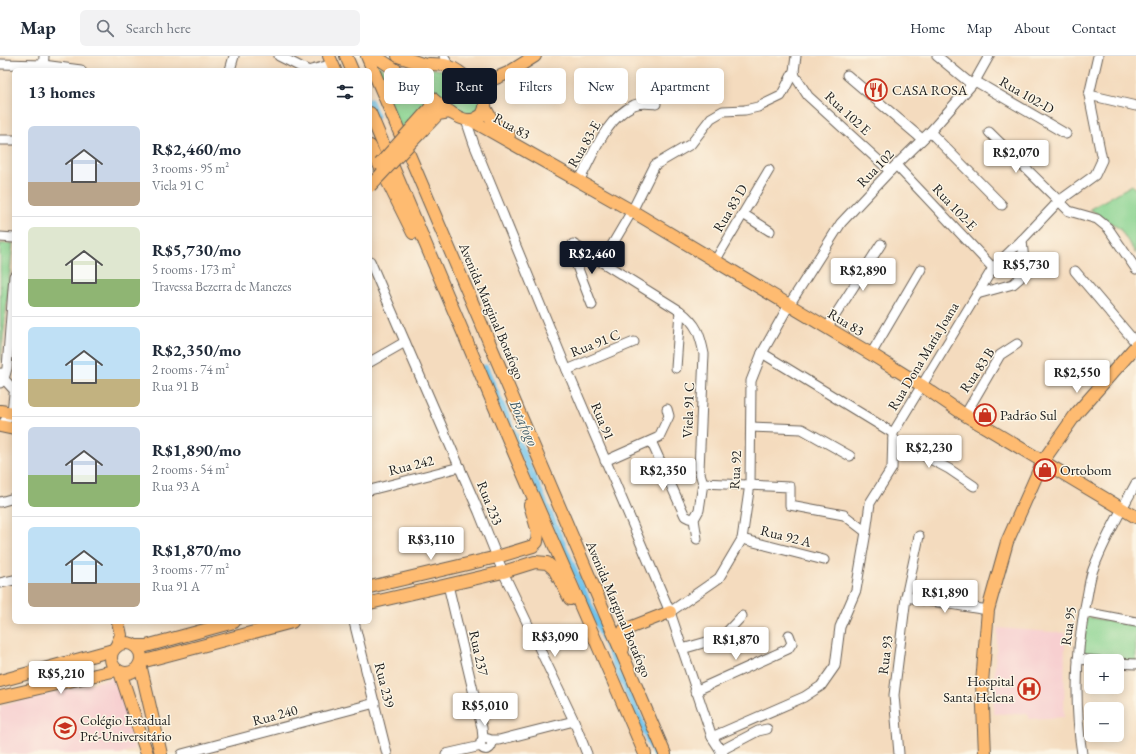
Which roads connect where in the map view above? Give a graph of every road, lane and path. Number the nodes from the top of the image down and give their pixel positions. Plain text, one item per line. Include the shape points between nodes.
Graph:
1 (234, 56) edge
2 (279, 56) edge
3 (346, 56) edge
4 (367, 56) edge
5 (375, 56) edge
6 (398, 56) edge
7 (535, 56) edge
8 (796, 56) edge
9 (937, 56) edge
10 (988, 56) edge
11 (1098, 56) edge
12 (446, 61) edge
13 (428, 62) edge
14 (34, 63) edge
15 (0, 64) edge
16 (44, 64) edge
17 (333, 64) edge
18 (68, 68) edge
19 (231, 68) edge
20 (303, 68) edge
21 (318, 68) edge
22 (351, 68) edge
23 (392, 68) edge
24 (454, 68) edge
25 (516, 68) edge
26 (794, 71) junction
27 (847, 75) dead end
28 (505, 76) edge
29 (973, 82) junction
30 (497, 83) edge
31 (1089, 95) junction
32 (434, 99) edge
33 (430, 104) edge
34 (485, 104) joint
35 (636, 104) edge
36 (1136, 106) edge
37 (450, 112) junction
38 (372, 118) edge
39 (469, 120) junction
40 (417, 130) junction
41 (930, 132) junction
42 (989, 132) dead end
43 (1066, 134) dead end
44 (922, 139) junction
45 (0, 140) edge
46 (12, 140) edge
47 (372, 150) edge
48 (538, 158) junction
49 (893, 168) junction
50 (769, 170) dead end
51 (372, 172) edge
52 (579, 181) junction
53 (372, 184) edge
54 (1059, 201) junction
55 (1002, 205) dead end
56 (632, 211) junction
57 (743, 214) junction
58 (770, 231) dead end
59 (0, 238) edge
60 (12, 238) edge
61 (1022, 240) junction
62 (881, 244) dead end
63 (431, 257) junction
64 (715, 260) junction
65 (602, 262) junction
66 (372, 266) edge
67 (993, 268) junction
68 (921, 269) dead end
69 (1136, 269) edge
70 (1075, 271) dead end
71 (977, 294) junction
72 (592, 305) dead end
73 (789, 305) junction
74 (680, 311) junction
75 (827, 328) junction
76 (12, 340) edge
77 (405, 342) junction
78 (634, 342) dead end
79 (1136, 343) edge
80 (1017, 344) dead end
81 (1136, 346) edge
82 (762, 353) junction
83 (871, 354) junction
84 (372, 361) edge
85 (676, 368) dead end
86 (566, 370) junction
87 (1, 377) edge
88 (921, 385) junction
89 (12, 388) edge
90 (12, 401) edge
91 (667, 409) dead end
92 (9, 412) edge
93 (965, 414) junction
94 (0, 426) edge
95 (751, 427) junction
96 (12, 429) edge
97 (893, 436) junction
98 (651, 441) junction
99 (850, 456) dead end
100 (605, 461) junction
101 (1043, 461) junction
102 (518, 462) junction
103 (460, 467) junction
104 (703, 483) junction
105 (1136, 483) edge
106 (750, 484) junction
107 (974, 486) dead end
108 (372, 489) edge
109 (12, 499) edge
110 (0, 502) edge
111 (1122, 509) junction
112 (1136, 517) edge
113 (694, 519) junction
114 (866, 532) junction
115 (919, 536) dead end
116 (742, 538) junction
117 (697, 539) dead end
118 (497, 557) junction
119 (824, 560) dead end
120 (503, 572) junction
121 (12, 580) edge
122 (0, 583) edge
123 (448, 585) junction
124 (372, 587) edge
125 (906, 597) junction
126 (372, 603) edge
127 (988, 610) junction
128 (670, 612) junction
129 (1084, 612) junction
130 (742, 616) dead end
131 (1136, 622) edge
132 (118, 624) edge
133 (127, 624) edge
134 (227, 624) edge
135 (285, 624) edge
136 (355, 624) edge
137 (789, 635) dead end
138 (133, 645) junction
139 (115, 649) junction
140 (682, 649) junction
141 (1078, 659) junction
142 (1084, 660) edge
143 (141, 663) junction
144 (1124, 663) edge
145 (1136, 664) edge
146 (607, 666) junction
147 (118, 671) junction
148 (0, 681) edge
149 (695, 691) junction
150 (0, 697) edge
151 (642, 700) junction
152 (375, 703) junction
153 (574, 722) junction
154 (765, 729) dead end
155 (712, 737) junction
156 (487, 745) edge
157 (721, 752) edge
158 (147, 754) edge
159 (162, 754) edge
160 (182, 754) edge
161 (388, 754) edge
162 (446, 754) edge
163 (587, 754) edge
164 (645, 754) edge
165 (665, 754) edge
166 (899, 754) edge
167 (985, 754) edge
168 (1082, 754) edge

1 - 19 street
2 - 20 street
3 - 22 main road
4 - 151 main road, Avenida Marginal Botafogo
5 - 23 main road, Rua 83
6 - 13 main road
7 - 25 main road
8 - 26 street
9 - 29 street, Rua 102-D
10 - 29 street, Rua 102
11 - 31 street
12 - 13 main road via 438,64
12 - 24 main road, Rua 83
14 - 15 street
14 - 16 street
16 - 18 street
17 - 21 street
26 - 49 street, Rua 102 E via 808,96
26 - 56 street via 781,96 758,107 723,111 711,118 691,144 655,165
27 - 44 street
28 - 30 main road
29 - 41 street, Rua 102
29 - 43 street, Rua 102-D
31 - 36 street
31 - 54 street, Rua Dona Maria Joana via 1102,160 1095,175
32 - 37 main road, Rua 83
33 - 40 main road via 431,107
34 - 39 main road via 482,115
34 - 48 main road, Rua 83 via 493,122
35 - 52 street, Rua 83-E via 618,116
37 - 39 main road, Rua 83
37 - 40 main road via 440,113
38 - 63 main road
39 - 48 main road, Rua 83
39 - 86 street, Rua 91 via 474,144
40 - 51 main road, bridge
40 - 53 main road, bridge
41 - 44 street, Rua 102
41 - 55 street
42 - 54 street
44 - 49 street, Rua 102
45 - 46 street
47 - 63 main road via 416,239
48 - 52 main road, Rua 83
49 - 67 street, Rua 102-E
49 - 73 street, Rua 102 via 841,223
50 - 57 street, Rua 83 D
52 - 56 main road, Rua 83
54 - 61 street, Rua Dona Maria Joana
54 - 69 street via 1068,211 1096,219 1108,228
56 - 64 main road, Rua 83
56 - 65 street
57 - 58 street
57 - 64 street, Rua 83 D
59 - 60 street
61 - 67 street, Rua Dona Maria Joana
61 - 71 street via 1024,262 1020,278 1012,284
62 - 75 street
63 - 102 main road
64 - 73 main road, Rua 83
65 - 72 street, Viela 91 C via 575,246 575,261
65 - 74 street, Viela 91 C
66 - 77 street, Rua 233
67 - 71 street, Rua Dona Maria Joana
68 - 83 street
70 - 79 street
71 - 88 street, Rua Dona Maria Joana
73 - 75 main road, Rua 83
73 - 82 street, Rua 92
74 - 85 street, Viela 91 C
74 - 104 street, Viela 91 C via 691,320 700,337 704,354 699,470
75 - 83 main road, Rua 83
76 - 87 street via 7,368
77 - 84 street
77 - 103 street, Rua 233
78 - 86 street, Rua 91 C
80 - 93 street, Rua 83 B via 1000,355
81 - 101 main road via 1076,414
82 - 95 street, Rua 92 via 752,381
82 - 97 street
83 - 88 main road, Rua 83
86 - 100 street, Rua 91
87 - 89 street
88 - 93 main road, Rua 83
88 - 97 street, Rua Dona Maria Joana
90 - 92 street
91 - 98 street via 669,416 662,432 659,438
92 - 94 street
93 - 101 main road, Rua 83
94 - 96 main road
95 - 99 street via 802,429
95 - 106 street, Rua 92
97 - 107 street via 949,468
97 - 114 street, Rua Dona Maria Joana via 892,468 870,502
98 - 100 street
98 - 113 street via 685,516
100 - 128 street, Rua 91
101 - 111 main road, Rua 83
101 - 127 main road via 1007,542
102 - 118 main road via 538,538 533,546
102 - 146 main road
103 - 108 street, Rua 242
103 - 118 street, Rua 233
104 - 106 street
104 - 113 street, Viela 91 C via 699,510
105 - 111 street, Rua 95
106 - 114 street via 790,487 790,505 844,515
106 - 116 street, Rua 92
109 - 110 street
111 - 112 main road, Rua 83
111 - 129 street, Rua 95 via 1112,525 1093,569
113 - 117 street, Viela 91 C
114 - 155 street, Rua Dona Maria Joana via 856,590 840,627 835,666 821,686 804,697
115 - 125 street, Rua 93
116 - 119 street, Rua 92 A
116 - 128 street, Rua 92 via 719,578
118 - 120 street, Rua 233
118 - 124 main road
120 - 123 main road
120 - 146 main road via 535,562 547,563 554,569 596,653
120 - 153 street, Rua 233
121 - 122 street
123 - 126 main road
123 - 156 street, Rua 237
125 - 127 street
125 - 166 street, Rua 93 via 894,695
127 - 167 main road via 982,683
128 - 140 street, Rua 91
128 - 151 main road via 624,630 621,634 623,650 640,688
129 - 131 street
129 - 141 street, Rua 95
130 - 140 street via 717,639
132 - 139 main road via 121,635
133 - 138 main road
134 - 138 main road via 146,646
135 - 143 main road
136 - 152 street, Rua 239
137 - 149 street via 792,643 788,649
138 - 139 main road via 124,644
138 - 143 main road via 140,652
139 - 147 main road via 111,658
139 - 148 main road
140 - 149 street, Rua 91
141 - 142 street
141 - 168 street, Rua 95 via 1078,722
143 - 147 main road via 134,672
143 - 159 main road
144 - 145 street
146 - 164 main road
147 - 150 main road
147 - 158 main road
149 - 155 street, Rua 91
151 - 165 main road, Avenida Marginal Botafogo
152 - 160 street, Rua 240
152 - 161 street, Rua 239
153 - 156 street
153 - 163 street, Rua 233
154 - 157 street
155 - 157 street, Rua 91
156 - 162 street

